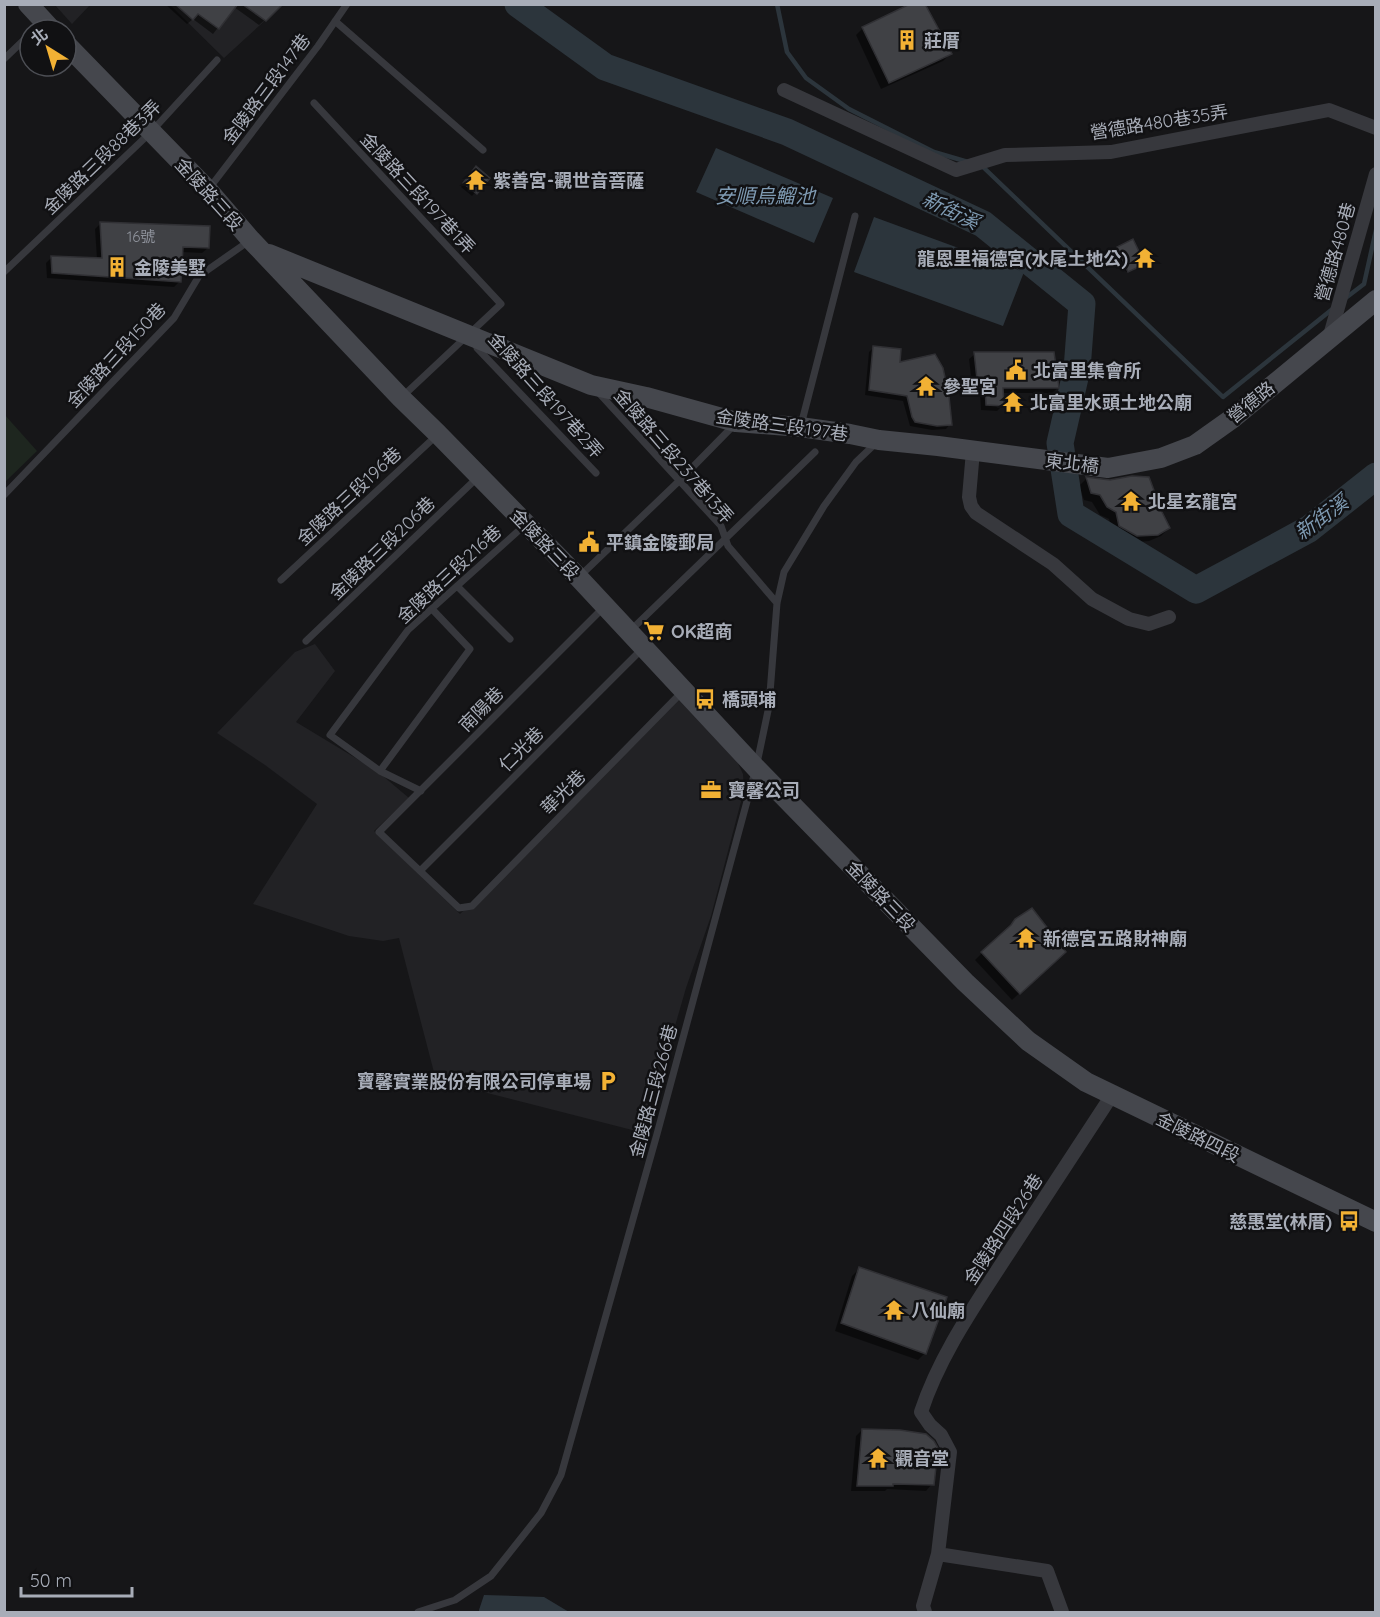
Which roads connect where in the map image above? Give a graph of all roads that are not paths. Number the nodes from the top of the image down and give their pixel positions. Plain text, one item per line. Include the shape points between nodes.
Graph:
1 (28, 4) edge
2 (347, 4) edge
3 (36, 18) edge
4 (335, 21) junction
5 (18, 47) edge
6 (78, 56) edge
7 (4, 59) edge
8 (217, 60) dead end
9 (784, 90) dead end
10 (314, 103) dead end
11 (1376, 128) edge
12 (151, 132) junction
13 (483, 150) dead end
14 (1376, 174) edge
15 (208, 190) junction
16 (855, 216) dead end
17 (256, 246) junction
18 (4, 272) edge
19 (1376, 300) edge
20 (471, 336) junction
21 (1329, 339) junction
22 (591, 385) junction
23 (401, 398) junction
24 (736, 422) junction
25 (800, 427) junction
26 (438, 434) junction
27 (879, 440) junction
28 (973, 451) junction
29 (815, 452) dead end
30 (1036, 459) joint
31 (1108, 468) joint
32 (596, 472) dead end
33 (479, 477) junction
34 (679, 481) junction
35 (4, 495) edge
36 (526, 524) junction
37 (726, 538) junction
38 (578, 577) junction
39 (280, 580) dead end
40 (457, 586) junction
41 (777, 603) junction
42 (605, 607) junction
43 (432, 609) junction
44 (1169, 617) dead end
45 (629, 632) junction
46 (510, 639) dead end
47 (306, 642) dead end
48 (644, 648) junction
49 (684, 691) junction
50 (756, 768) junction
51 (380, 771) junction
52 (421, 791) junction
53 (420, 871) junction
54 (1028, 1041) joint
55 (1112, 1095) junction
56 (1376, 1222) edge
57 (938, 1554) junction
58 (418, 1612) edge
59 (926, 1612) edge
60 (1062, 1612) edge

1 - 3 main road
2 - 4 lane, 金陵路三段147巷
4 - 13 lane
4 - 15 lane, 金陵路三段147巷
5 - 7 lane
6 - 12 main road, 金陵路三段
8 - 12 lane, 金陵路三段88巷3弄
9 - 11 street, 營德路480巷35弄 via 956,170 1005,155 1111,152 1329,110
10 - 20 lane, 金陵路三段197巷1弄 via 501,304
12 - 15 main road, 金陵路三段
12 - 18 lane, 金陵路三段88巷3弄
14 - 21 street, 營德路480巷
15 - 17 main road, 金陵路三段
16 - 25 lane
17 - 20 main road, 金陵路三段197巷
17 - 23 main road, 金陵路三段
17 - 35 lane, 金陵路三段150巷 via 199,276 174,318
19 - 21 main road, 營德路
20 - 22 main road, 金陵路三段197巷
20 - 23 lane
20 - 32 lane, 金陵路三段197巷2弄 via 477,348
21 - 31 main road, 營德路 via 1195,445 1161,458
22 - 24 main road, 金陵路三段197巷
22 - 34 lane, 金陵路三段237巷13弄
23 - 26 main road, 金陵路三段
24 - 25 main road, 金陵路三段197巷
24 - 34 lane
25 - 27 main road, 金陵路三段197巷
26 - 33 main road, 金陵路三段
26 - 39 lane, 金陵路三段196巷
27 - 28 main road, 金陵路三段197巷
27 - 41 lane, 金陵路三段266巷 via 856,462 818,516 784,572
28 - 30 main road, 金陵路三段197巷
28 - 44 street via 969,497 976,513 1053,564 1092,599 1129,619 1149,624
29 - 37 lane
30 - 31 main road, 東北橋
33 - 36 main road, 金陵路三段
33 - 47 lane, 金陵路三段206巷
34 - 37 lane, 金陵路三段237巷13弄 via 721,526
34 - 38 lane
36 - 38 main road, 金陵路三段
36 - 40 lane, 金陵路三段216巷
37 - 41 lane, 金陵路三段237巷13弄 via 728,546
37 - 45 lane
38 - 42 main road, 金陵路三段
40 - 43 lane, 金陵路三段216巷
40 - 46 lane
41 - 50 lane, 金陵路三段266巷 via 769,706
42 - 45 main road, 金陵路三段
42 - 52 lane, 南陽巷
43 - 51 lane via 470,649
43 - 51 lane, 金陵路三段216巷 via 408,630 330,735
45 - 48 main road, 金陵路三段
48 - 49 main road, 金陵路三段
48 - 53 lane, 仁光巷
49 - 50 main road, 金陵路三段
49 - 53 lane, 華光巷 via 472,906 459,908
50 - 54 main road, 金陵路三段
50 - 58 lane, 金陵路三段266巷 via 561,1475 540,1513 491,1576 455,1600
51 - 52 lane
52 - 53 lane, 南陽巷 via 379,832
54 - 55 main road, 金陵路四段 via 1086,1082
55 - 56 main road, 金陵路四段
55 - 57 street, 金陵路四段26巷 via 975,1304 928,1393 921,1412 950,1452
57 - 59 street, 金陵路四段26巷 via 923,1606
57 - 60 street via 1047,1570

